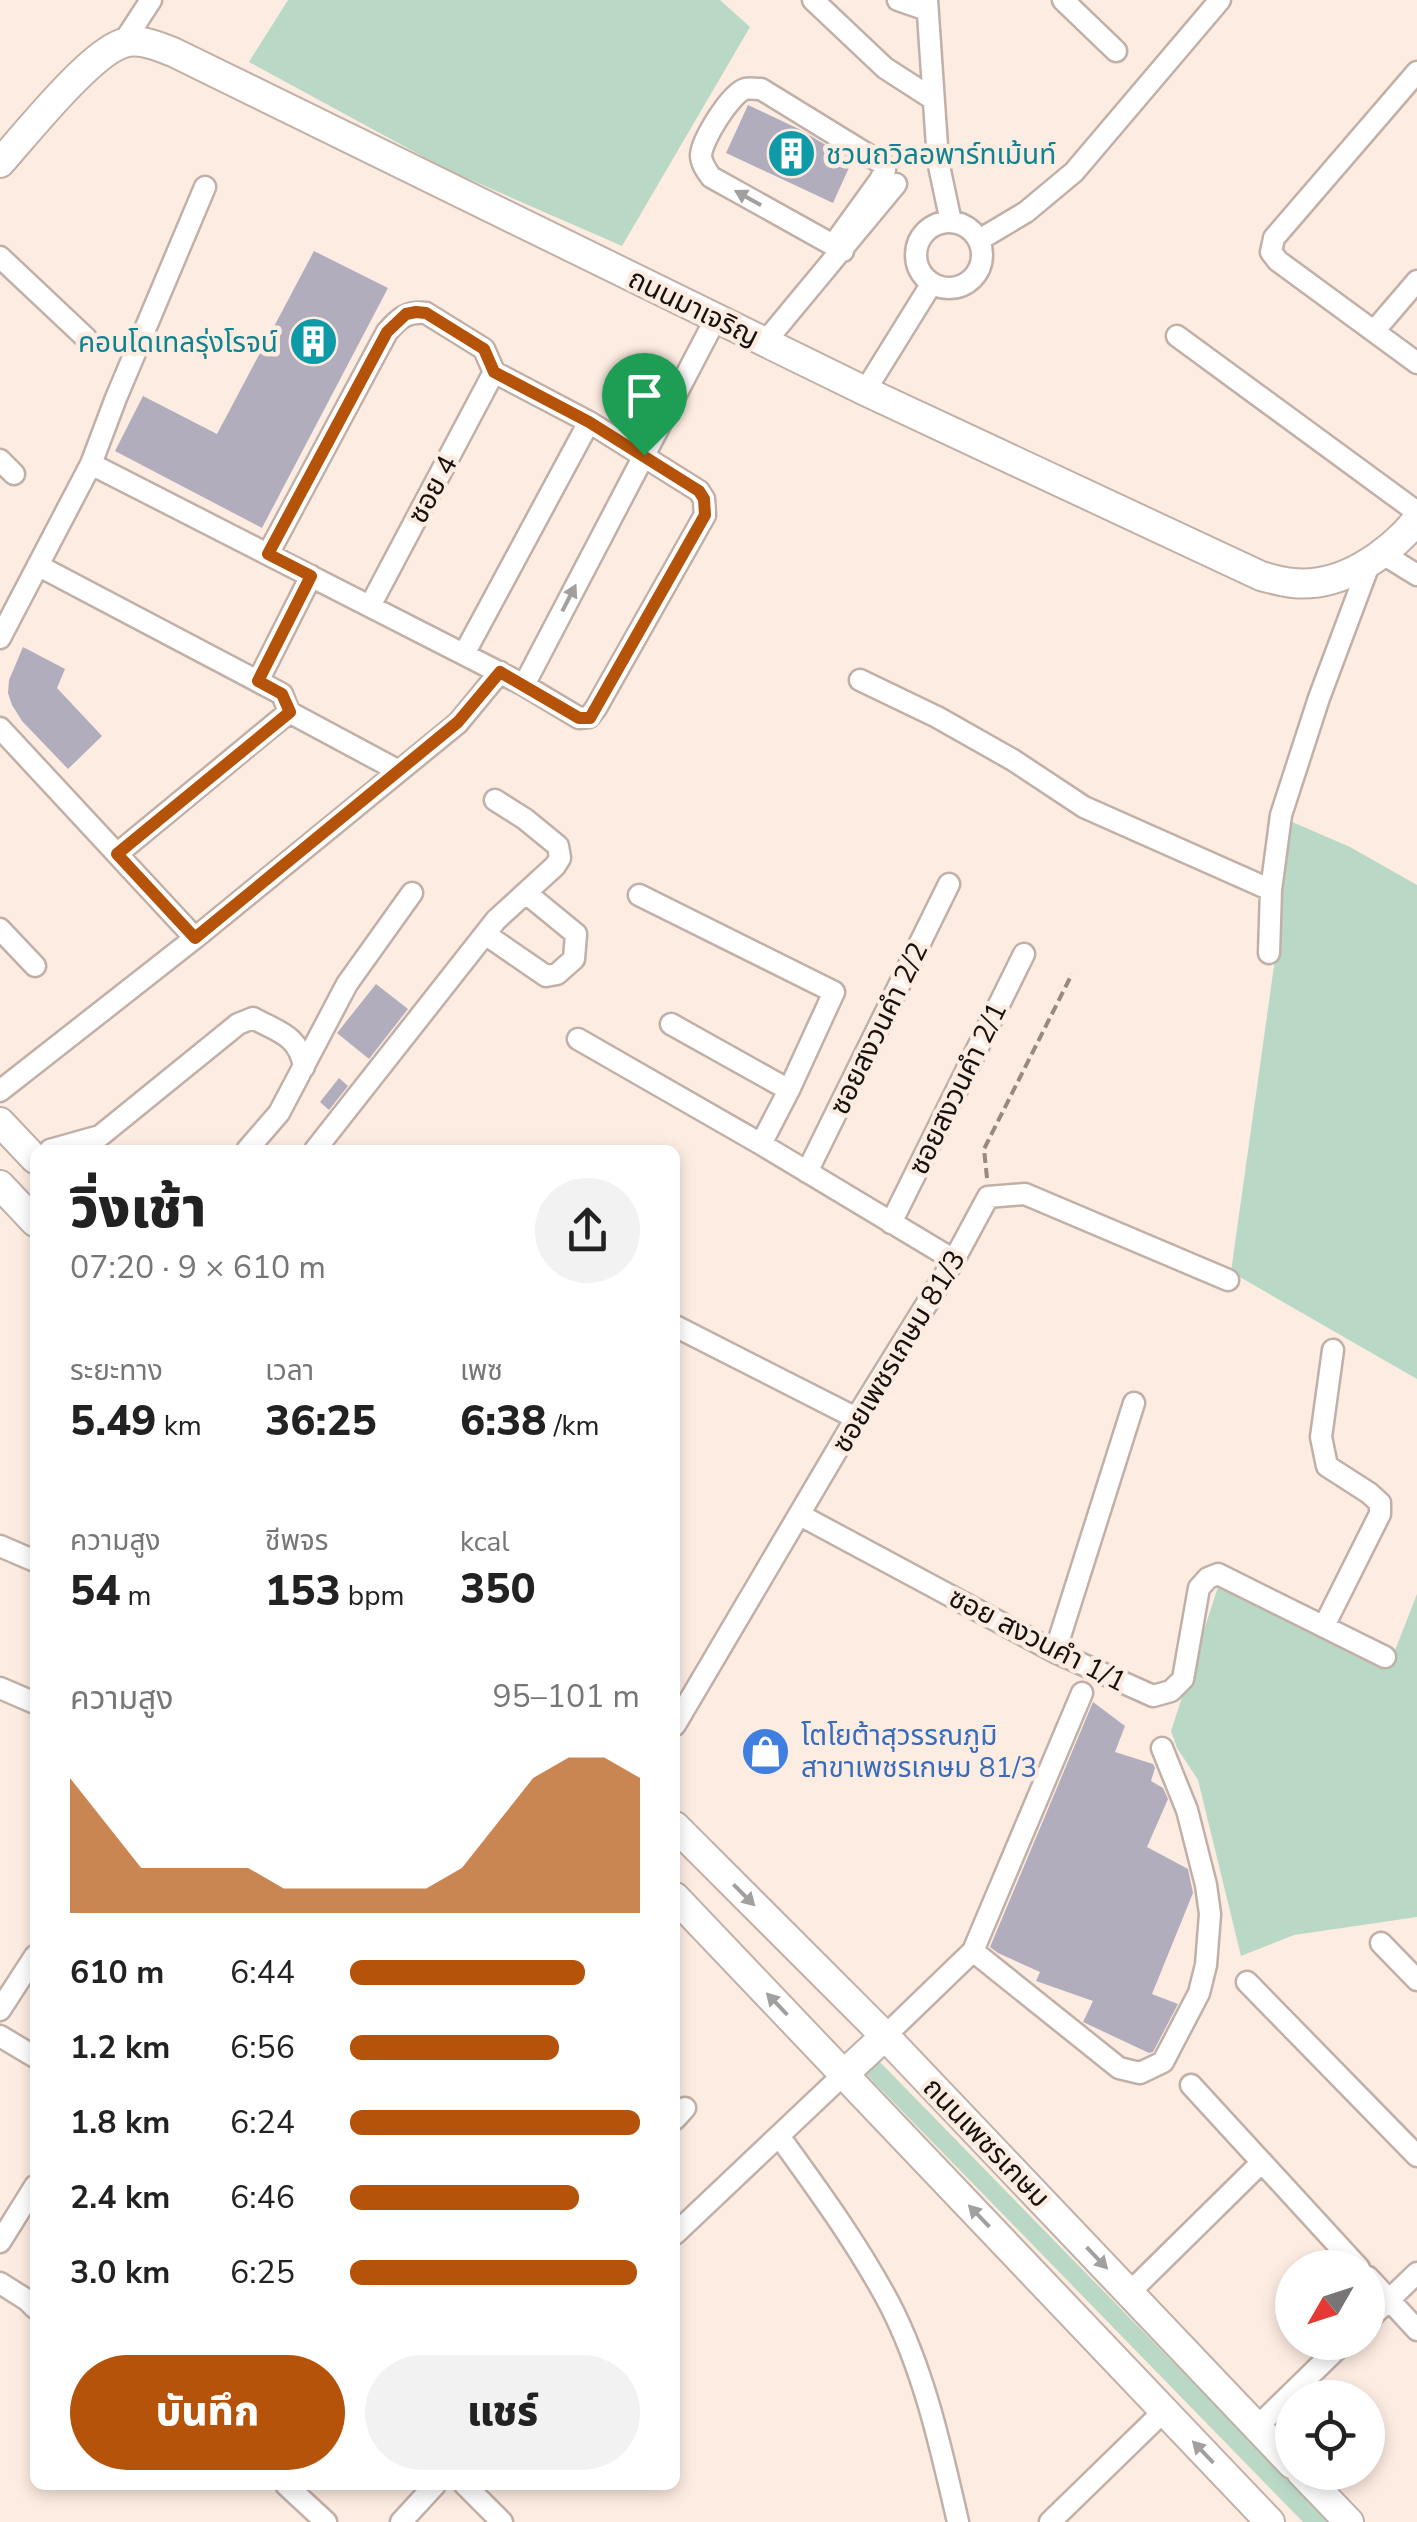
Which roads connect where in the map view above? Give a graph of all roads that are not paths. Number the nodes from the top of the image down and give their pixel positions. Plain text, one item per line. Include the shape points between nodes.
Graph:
1 (151, 0) edge
2 (813, 0) edge
3 (898, 0) edge
4 (1063, 0) edge
5 (1220, 0) edge
6 (927, 5) edge
7 (122, 43) junction
8 (1116, 51) dead end
9 (1417, 72) edge
10 (932, 99) junction
11 (0, 163) edge
12 (896, 184) dead end
13 (205, 187) dead end
14 (951, 222) junction
15 (978, 240) junction
16 (838, 248) junction
17 (0, 258) edge
18 (1417, 282) edge
19 (932, 283) junction
20 (716, 318) junction
21 (1375, 330) junction
22 (1177, 336) dead end
23 (86, 338) dead end
24 (765, 342) junction
25 (1417, 362) edge
26 (494, 372) junction
27 (865, 391) junction
28 (589, 422) junction
29 (644, 455) junction
30 (92, 464) junction
31 (1417, 516) edge
32 (268, 554) junction
33 (1376, 558) junction
34 (39, 566) junction
35 (1417, 575) edge
36 (311, 576) junction
37 (370, 606) junction
38 (0, 638) edge
39 (464, 654) junction
40 (500, 672) junction
41 (860, 680) dead end
42 (258, 681) junction
43 (524, 685) junction
44 (290, 712) junction
45 (0, 728) edge
46 (399, 771) junction
47 (495, 800) dead end
48 (117, 854) junction
49 (949, 884) dead end
50 (1271, 890) junction
51 (412, 893) dead end
52 (526, 893) junction
53 (638, 896) dead end
54 (0, 930) edge
55 (484, 934) junction
56 (195, 938) junction
57 (1268, 953) dead end
58 (1024, 954) dead end
59 (36, 966) dead end
60 (671, 1024) dead end
61 (578, 1039) dead end
62 (304, 1067) junction
63 (790, 1090) junction
64 (0, 1091) edge
65 (0, 1122) edge
66 (761, 1144) junction
67 (69, 1145) edge
68 (252, 1145) edge
69 (319, 1145) edge
70 (30, 1147) edge
71 (807, 1172) junction
72 (0, 1185) edge
73 (30, 1217) edge
74 (891, 1223) junction
75 (954, 1260) junction
76 (1228, 1280) dead end
77 (680, 1329) edge
78 (1333, 1350) dead end
79 (1134, 1403) dead end
80 (856, 1418) junction
81 (800, 1514) junction
82 (0, 1546) edge
83 (30, 1559) edge
84 (1324, 1626) junction
85 (1055, 1652) junction
86 (1385, 1657) dead end
87 (0, 1688) edge
88 (1082, 1693) dead end
89 (30, 1701) edge
90 (680, 1717) edge
91 (1162, 1748) dead end
92 (680, 1831) edge
93 (680, 1902) edge
94 (1381, 1943) dead end
95 (972, 1951) junction
96 (30, 1964) edge
97 (1417, 1980) edge
98 (1247, 1982) dead end
99 (0, 2010) edge
100 (0, 2036) edge
101 (885, 2036) junction
102 (30, 2054) edge
103 (844, 2074) junction
104 (1191, 2085) dead end
105 (778, 2136) junction
106 (1417, 2156) edge
107 (1262, 2162) junction
108 (30, 2194) edge
109 (680, 2229) edge
110 (0, 2242) edge
111 (1343, 2250) edge
112 (1417, 2273) edge
113 (0, 2283) edge
114 (1130, 2292) junction
115 (1385, 2296) edge
116 (1389, 2300) junction
117 (30, 2302) edge
118 (1385, 2304) edge
119 (1417, 2330) edge
120 (1325, 2360) edge
121 (1164, 2411) junction
122 (1256, 2427) junction
123 (1275, 2447) edge
124 (291, 2490) edge
125 (431, 2490) edge
126 (470, 2490) edge
127 (1318, 2490) edge
128 (326, 2522) edge
129 (401, 2522) edge
130 (502, 2522) edge
131 (958, 2522) edge
132 (1050, 2522) edge
133 (1270, 2522) edge
134 (1349, 2522) edge

1 - 7 street
2 - 10 street via 884,68
3 - 6 street
4 - 8 street
5 - 15 street via 1074,172
6 - 10 street
7 - 11 main road via 94,62
7 - 20 main road, ถนนมาเจริญ via 148,42 173,52
9 - 21 street via 1274,238 1278,261
10 - 14 street
12 - 16 street
13 - 30 street
14 - 15 street
14 - 19 street via 930,228 918,245 918,267
15 - 19 street via 982,261 972,280 953,288
16 -> 16 street via 704,168 707,137 743,90 761,89 883,164
16 - 24 street
17 - 23 street
18 - 21 street
19 - 27 street
20 - 24 main road, ถนนมาเจริญ
20 - 29 street
21 - 25 street
22 - 31 street
24 - 27 main road, ถนนมาเจริญ
26 - 28 street
26 - 32 street via 484,349 426,313 406,314 387,332
26 - 37 street, ซอย 4
27 - 33 main road, ถนนมาเจริญ via 1261,576 1295,584 1326,580
28 - 29 street
28 - 39 street
43 -> 29 street
29 - 43 street via 699,491 705,515 590,718
30 - 32 street
30 - 34 street
31 - 33 main road, ถนนมาเจริญ
32 - 36 street
33 - 35 street
33 - 50 street via 1319,698 1281,816
34 - 38 street
34 - 42 street
36 - 37 street
36 - 42 street
37 - 39 street
39 - 40 street
40 - 43 street
40 - 46 street via 458,722
41 - 50 street via 938,717 1084,807
42 - 44 street via 282,694
44 - 46 street
44 - 48 street
45 - 48 street
46 - 56 street
47 - 52 street via 558,846 556,866
48 - 56 street
49 - 71 street, ซอยสงวนคำ 2/2
50 - 57 street
51 - 62 street via 347,984
52 - 55 street
52 - 55 street via 576,934 574,959 546,976
53 - 63 street via 834,992
54 - 59 street
55 - 69 street
56 - 64 street
58 - 74 street, ซอยสงวนคำ 2/1
60 - 63 street
61 - 66 street
62 - 67 street via 294,1041 253,1018 100,1136
62 - 68 street
63 - 66 street
65 - 70 main road
66 - 71 street
71 - 74 street
72 - 73 main road
74 - 75 street
75 - 76 street, ซอยเพชรเกษม 81/3 via 988,1197 1024,1194
75 - 80 street, ซอยเพชรเกษม 81/3
77 - 80 street
78 - 84 street via 1321,1437 1327,1466 1369,1493 1380,1503 1380,1514
79 - 85 street
80 - 81 street, ซอยเพชรเกษม 81/3
81 - 85 street, ซอย สงวนคำ 1/1
81 - 90 street, ซอยเพชรเกษม 81/3
82 - 83 street
84 - 85 street, ซอย สงวนคำ 1/1 via 1218,1574 1199,1588 1183,1679 1171,1691 1153,1696
84 - 86 street
87 - 89 street
88 - 95 street
91 - 95 street via 1187,1810 1210,1914 1199,1993 1163,2062 1140,2073 1119,2068
92 -> 101 main road, ถนนเพชรเกษม
103 -> 93 main road, ถนนเพชรเกษม
94 - 97 street
95 - 101 street
96 - 99 street
98 - 106 street
100 - 102 street
101 - 103 main road
101 -> 114 main road, ถนนเพชรเกษม
103 - 105 street
121 -> 103 main road, ถนนเพชรเกษม
104 - 107 street
105 - 109 street
105 - 131 street via 838,2216 889,2304 938,2436
107 - 111 street
107 - 114 street
108 - 110 street
112 - 116 street
113 - 117 street
114 - 122 main road, ถนนเพชรเกษม
115 - 116 street
116 - 118 street
116 - 119 street
120 - 122 street
121 - 132 street
133 -> 121 main road, ถนนเพชรเกษม
122 - 123 main road, ถนนเพชรเกษม
124 - 128 street
125 - 129 street
126 - 130 street
127 - 134 main road

